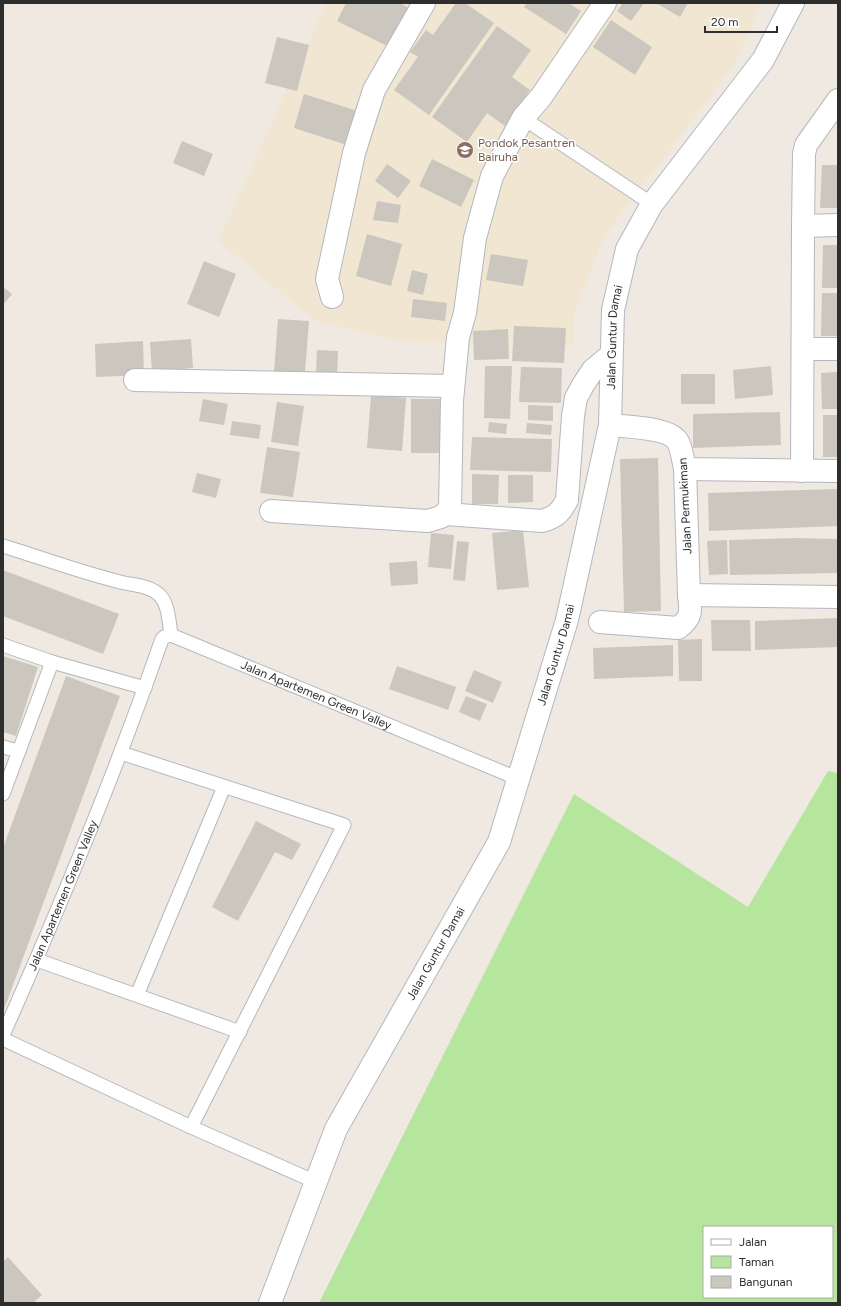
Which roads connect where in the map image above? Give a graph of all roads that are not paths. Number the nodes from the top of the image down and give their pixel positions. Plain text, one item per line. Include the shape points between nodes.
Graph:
1 (424, 3) edge
2 (605, 3) edge
3 (793, 3) edge
4 (838, 100) edge
5 (523, 118) junction
6 (652, 204) junction
7 (838, 225) edge
8 (803, 226) junction
9 (332, 297) dead end
10 (802, 349) junction
11 (838, 349) edge
12 (612, 355) junction
13 (135, 380) dead end
14 (454, 386) junction
15 (610, 425) junction
16 (685, 469) junction
17 (802, 470) junction
18 (838, 471) edge
19 (272, 511) dead end
20 (446, 514) junction
21 (3, 546) edge
22 (689, 595) junction
23 (838, 597) edge
24 (600, 622) dead end
25 (171, 635) junction
26 (3, 644) edge
27 (52, 662) junction
28 (145, 688) junction
29 (3, 747) edge
30 (19, 751) junction
31 (121, 753) junction
32 (518, 779) junction
33 (224, 787) junction
34 (3, 794) edge
35 (36, 960) junction
36 (137, 995) junction
37 (240, 1032) junction
38 (3, 1035) edge
39 (3, 1039) edge
40 (191, 1127) junction
41 (316, 1182) junction
42 (270, 1303) edge

1 - 9 street via 374,90 367,111 354,153 327,279
2 - 5 street
3 - 6 street, Jalan Guntur Damai via 763,60
4 - 8 street via 806,145
5 - 6 lane
5 - 14 street via 492,176 475,238 465,313 458,337
6 - 12 street, Jalan Guntur Damai via 627,249 613,310
7 - 8 street
8 - 10 street
10 - 11 street
10 - 17 street
12 - 15 street, Jalan Guntur Damai
12 - 20 street via 594,370 576,398 567,500 561,512 542,521
13 - 14 street
14 - 20 street via 450,509
15 - 16 street, Jalan Permukiman via 666,432 677,440
15 - 32 street, Jalan Guntur Damai via 567,620
16 - 17 street
16 - 22 street, Jalan Permukiman
17 - 18 street
19 - 20 street via 428,522
21 - 25 lane via 120,582 143,586 158,593 166,608
22 - 23 street
22 - 24 street, Jalan Permukiman via 691,612 686,623 678,628
25 - 28 lane, Jalan Apartemen Green Valley via 162,640
25 - 32 lane, Jalan Apartemen Green Valley
26 - 27 lane
27 - 28 lane
27 - 30 lane
28 - 31 lane, Jalan Apartemen Green Valley
29 - 30 lane
30 - 34 lane
31 - 33 lane
31 - 35 lane, Jalan Apartemen Green Valley
32 - 41 street, Jalan Guntur Damai via 499,842 336,1129
33 - 36 lane
33 - 37 lane via 344,825
35 - 36 lane
35 - 38 lane, Jalan Apartemen Green Valley
36 - 37 lane
37 - 40 lane
39 - 40 lane
40 - 41 lane
41 - 42 street, Jalan Guntur Damai

